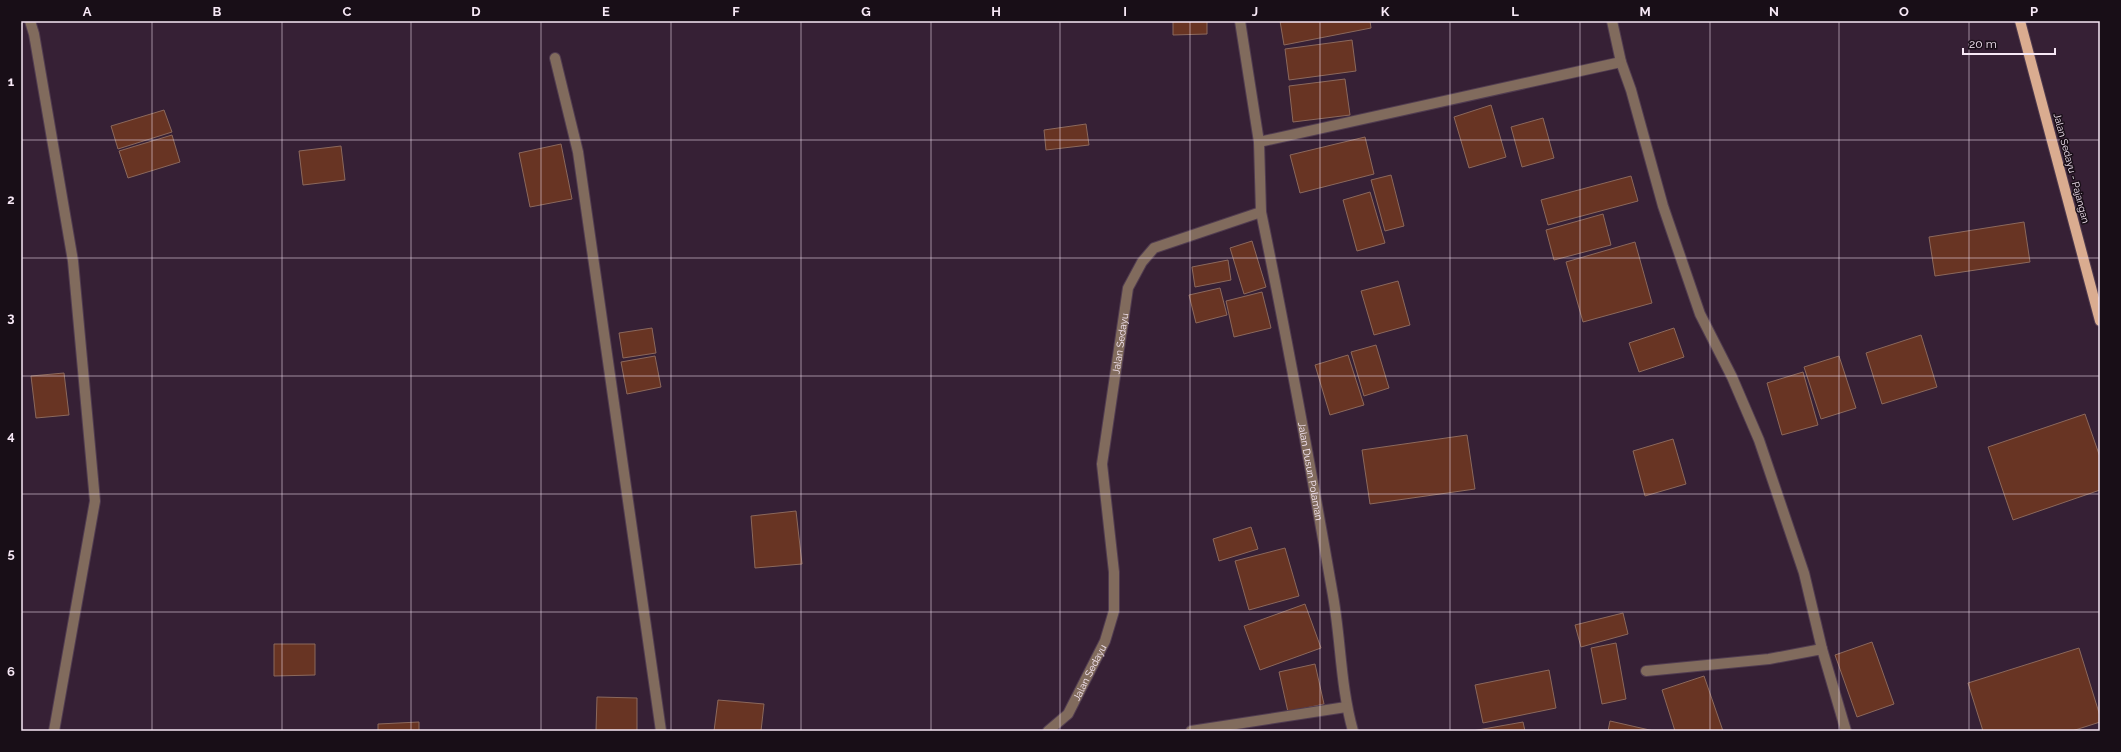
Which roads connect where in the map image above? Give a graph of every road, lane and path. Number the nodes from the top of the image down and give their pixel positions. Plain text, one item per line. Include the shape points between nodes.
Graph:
1 (30, 21) edge
2 (1240, 21) edge
3 (1612, 21) edge
4 (2020, 21) edge
5 (555, 58) dead end
6 (1621, 62) junction
7 (1259, 142) junction
8 (1261, 212) junction
9 (2100, 321) edge
10 (1822, 649) junction
11 (1646, 671) dead end
12 (1346, 708) junction
13 (54, 731) edge
14 (661, 731) edge
15 (1048, 731) edge
16 (1191, 731) edge
17 (1353, 731) edge
18 (1846, 731) edge

1 - 13 street via 73,261 95,501
2 - 7 street
3 - 6 street
4 - 9 main road, Jalan Sedayu - Pajangan
5 - 14 street via 578,152
6 - 7 street
6 - 10 street via 1663,206 1700,314 1732,377 1756,433 1790,530 1804,573
7 - 8 street
8 - 12 street, Jalan Dusun Polaman via 1306,438 1335,605
8 - 15 street, Jalan Sedayu via 1154,248 1142,262 1128,288 1102,464 1114,572 1114,611 1105,641 1068,714
10 - 11 street via 1769,659
10 - 18 street
12 - 16 street
12 - 17 street, Jalan Dusun Polaman

